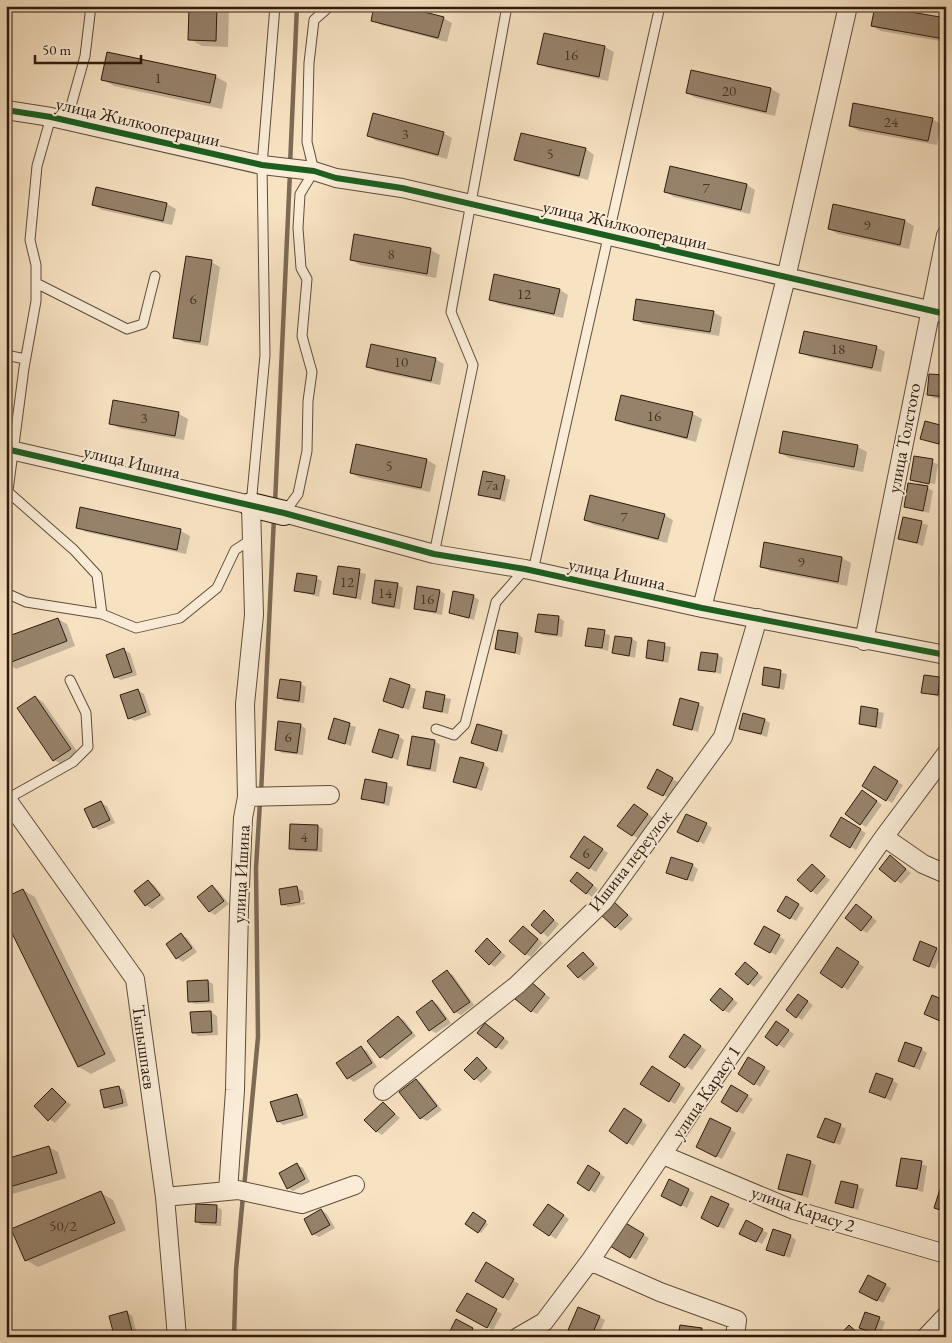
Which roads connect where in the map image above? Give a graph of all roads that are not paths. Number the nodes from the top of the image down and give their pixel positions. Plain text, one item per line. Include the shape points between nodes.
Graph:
1 (91, 6) edge
2 (275, 6) edge
3 (330, 6) edge
4 (507, 6) edge
5 (660, 6) edge
6 (848, 6) edge
7 (6, 110) edge
8 (51, 117) junction
9 (262, 165) junction
10 (314, 171) junction
11 (471, 204) junction
12 (946, 235) edge
13 (608, 237) junction
14 (155, 276) dead end
15 (786, 278) junction
16 (36, 283) junction
17 (938, 312) edge
18 (6, 355) edge
19 (25, 360) junction
20 (10, 450) edge
21 (8, 492) junction
22 (251, 505) junction
23 (6, 506) edge
24 (284, 513) junction
25 (252, 539) junction
26 (434, 554) junction
27 (529, 570) junction
28 (6, 593) edge
29 (702, 608) junction
30 (102, 614) junction
31 (758, 618) junction
32 (864, 641) junction
33 (946, 655) edge
34 (70, 680) dead end
35 (436, 729) dead end
36 (946, 754) edge
37 (330, 795) dead end
38 (247, 797) junction
39 (7, 798) edge
40 (884, 837) junction
41 (946, 874) edge
42 (383, 1091) dead end
43 (664, 1155) junction
44 (355, 1185) dead end
45 (233, 1190) junction
46 (165, 1197) junction
47 (946, 1254) edge
48 (590, 1261) junction
49 (946, 1316) edge
50 (177, 1337) edge
51 (518, 1337) edge
52 (735, 1337) edge
53 (926, 1337) edge

1 - 8 lane via 86,56 71,106
2 - 9 lane
3 - 10 lane via 314,20 309,63 307,142
4 - 11 lane
5 - 13 lane
6 - 15 street
7 - 8 street, улица Жилкооперации
8 - 9 street, улица Жилкооперации
8 - 16 lane via 37,166 30,240
9 - 10 street, улица Жилкооперации
9 - 22 lane via 265,355
10 - 11 street, улица Жилкооперации
10 - 24 lane via 300,194 298,228 301,268 307,279 302,336 312,372 307,451 298,494
11 - 13 street, улица Жилкооперации
11 - 26 lane via 451,312 473,365
12 - 17 street, улица Толстого
13 - 15 street, улица Жилкооперации
13 - 27 lane
14 - 16 lane via 143,324 127,329
15 - 17 street, улица Жилкооперации
15 - 29 street
16 - 19 lane via 36,301
17 - 32 street, улица Толстого
18 - 19 lane
19 - 20 lane
20 - 21 lane
20 - 22 street, улица Ишина
21 - 23 lane
21 - 30 lane via 74,550 97,575
22 - 24 street
22 - 25 street, улица Ишина
24 - 26 street, улица Ишина
25 - 30 lane via 235,550 217,588 180,618 136,628
25 - 38 street, улица Ишина via 254,615 245,704
26 - 27 street, улица Ишина
27 - 29 street, улица Ишина
27 - 35 lane via 496,602 465,724 454,735
28 - 30 lane via 26,602
29 - 31 street, улица Ишина
31 - 32 street, улица Ишина
31 - 42 street, Ишина переулок via 723,737 604,901 517,985
32 - 33 street, улица Ишина
34 - 39 lane via 86,713 88,747 73,762
36 - 40 street, улица Карасу 1
37 - 38 street
38 - 45 street, улица Ишина via 239,909
39 - 46 street, Тынышпаев via 135,979
40 - 41 street via 923,864
40 - 43 street, улица Карасу 1
43 - 47 street, улица Карасу 2 via 794,1210
43 - 48 street, улица Карасу 1
44 - 45 street via 302,1204
45 - 46 street
46 - 50 street, Тынышпаев
48 - 51 street, улица Карасу 1 via 544,1322
48 - 52 street via 660,1292 737,1320
49 - 53 street

